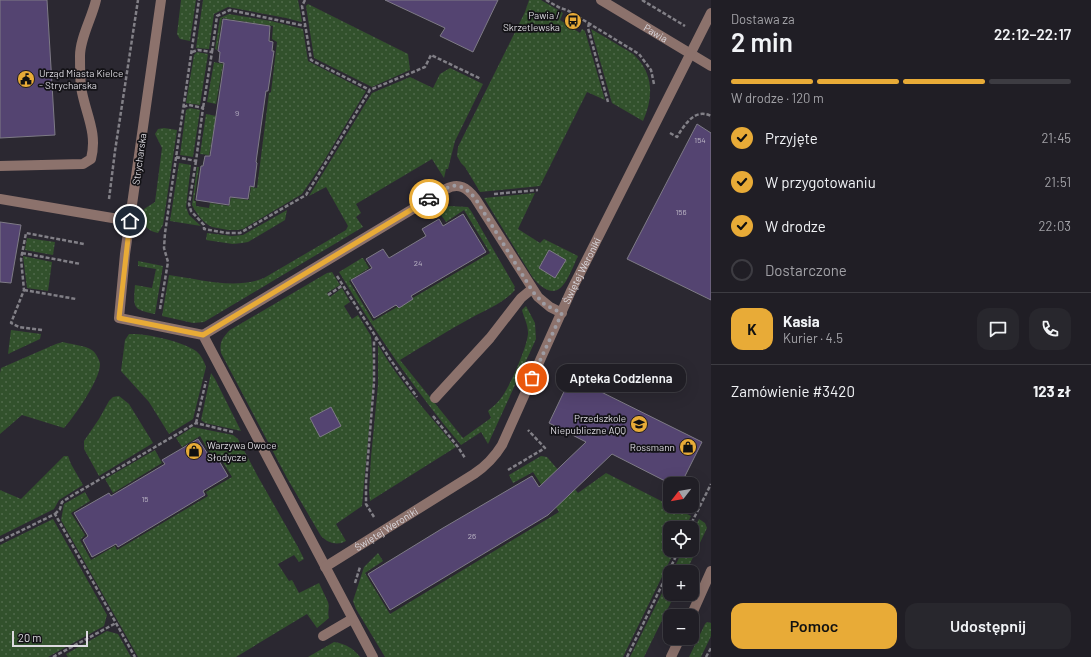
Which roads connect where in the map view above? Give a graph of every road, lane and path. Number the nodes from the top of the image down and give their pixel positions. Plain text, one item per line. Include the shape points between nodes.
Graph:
1 (96, 0) edge
2 (138, 0) edge
3 (161, 0) edge
4 (200, 0) edge
5 (305, 0) edge
6 (546, 0) edge
7 (601, 0) edge
8 (642, 0) edge
9 (711, 13) edge
10 (590, 23) junction
11 (306, 26) junction
12 (700, 35) junction
13 (192, 52) junction
14 (212, 52) junction
15 (690, 54) junction
16 (711, 66) edge
17 (481, 79) dead end
18 (654, 87) dead end
19 (370, 90) junction
20 (608, 102) dead end
21 (183, 107) junction
22 (203, 108) junction
23 (711, 116) edge
24 (655, 124) junction
25 (176, 158) junction
26 (196, 161) junction
27 (0, 166) edge
28 (538, 190) dead end
29 (0, 198) edge
30 (475, 198) junction
31 (107, 218) junction
32 (130, 221) junction
33 (84, 244) dead end
34 (22, 253) junction
35 (328, 260) junction
36 (81, 264) dead end
37 (343, 285) junction
38 (24, 290) junction
39 (532, 290) junction
40 (328, 294) dead end
41 (76, 299) dead end
42 (562, 313) junction
43 (157, 325) junction
44 (42, 330) dead end
45 (203, 335) junction
46 (376, 339) junction
47 (218, 364) junction
48 (435, 398) dead end
49 (420, 401) dead end
50 (429, 412) dead end
51 (196, 423) junction
52 (238, 433) dead end
53 (474, 474) junction
54 (711, 484) edge
55 (55, 514) junction
56 (693, 521) edge
57 (382, 532) junction
58 (0, 541) edge
59 (676, 557) edge
60 (325, 567) junction
61 (711, 571) edge
62 (694, 609) edge
63 (352, 619) junction
64 (116, 623) junction
65 (323, 636) dead end
66 (677, 645) edge
67 (711, 648) edge
68 (53, 657) edge
69 (135, 657) edge
70 (373, 657) edge
71 (627, 657) edge
72 (671, 657) edge
73 (706, 657) edge

1 - 27 street via 80,54 82,87 93,133 94,149 91,159 83,164
2 - 31 path
3 - 32 street, Strycharska
4 - 13 path
5 - 11 path via 302,6
6 - 10 path
7 - 15 street, Pawia
8 - 12 path
9 - 12 street, Świętej Weroniki
10 - 18 path via 639,54 651,70
10 - 20 path via 588,28
11 - 14 path via 230,10 217,16
11 - 19 path via 311,60
12 - 15 street, Świętej Weroniki
13 - 14 path
13 - 21 path
14 - 22 path
15 - 16 street, Pawia
15 - 24 street, Świętej Weroniki
17 - 19 path via 431,55 425,68
19 - 26 path via 306,195 244,232 228,233 204,229 204,225 191,211 189,204
21 - 22 path via 189,105
21 - 25 path
22 - 26 path
23 - 24 path via 702,113 693,116 677,137
24 - 42 street, Świętej Weroniki
25 - 26 path
25 - 43 path via 164,241 168,262
28 - 30 path via 482,195
29 - 31 street
30 - 35 street via 466,188 451,186
30 - 39 street
31 - 32 street
32 - 43 street, Strycharska via 119,318
33 - 34 path via 26,233
34 - 36 path
34 - 38 path
35 - 37 path
35 - 45 street
37 - 40 path
37 - 46 path
38 - 41 path
38 - 44 path via 11,323 19,327
39 - 42 street via 545,305
39 - 48 street via 521,298 490,338
42 - 53 street, Świętej Weroniki via 502,445 491,461
43 - 45 street
45 - 47 street
46 - 49 path
46 - 57 path via 366,504
47 - 51 path via 209,370
47 - 60 street
50 - 53 path via 458,447
51 - 52 path
51 - 55 path via 92,482 62,502
53 - 57 street, Świętej Weroniki
54 - 56 path
55 - 58 path
55 - 64 path
57 - 60 street, Świętej Weroniki
59 - 71 path
60 - 63 street
61 - 62 street
63 - 65 street
63 - 70 street
64 - 68 path
64 - 69 path
66 - 72 street
67 - 73 path

